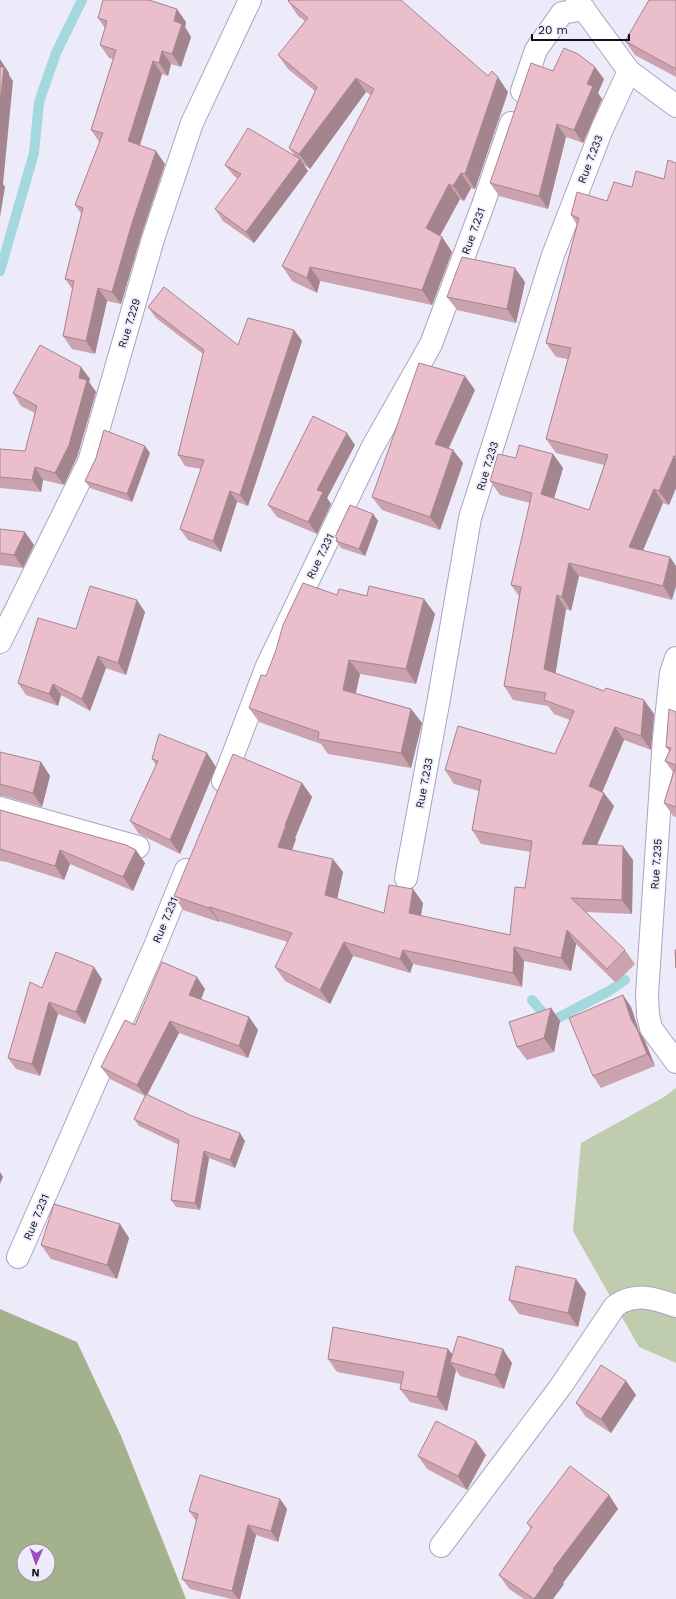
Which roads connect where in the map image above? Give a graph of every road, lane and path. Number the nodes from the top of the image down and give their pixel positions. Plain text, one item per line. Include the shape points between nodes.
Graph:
1 (250, 0) edge
2 (581, 4) edge
3 (629, 71) junction
4 (676, 106) edge
5 (0, 642) edge
6 (676, 658) edge
7 (217, 797) edge
8 (0, 808) edge
9 (138, 847) dead end
10 (193, 854) edge
11 (406, 878) dead end
12 (676, 1062) edge
13 (18, 1257) dead end
14 (676, 1306) edge
15 (441, 1546) dead end

1 - 5 street, Rue 7.229 via 192,123 153,239 89,462
2 - 3 street
2 - 7 street, Rue 7.231 via 562,13 536,50 483,205 431,344 372,448 266,666
3 - 4 street
3 - 11 street, Rue 7.233 via 602,129 552,255 470,518
6 - 12 street, Rue 7.235 via 671,673 664,738 647,994 651,1028
8 - 9 street
10 - 13 street, Rue 7.231
14 - 15 street via 661,1300 633,1297 615,1306 561,1386

